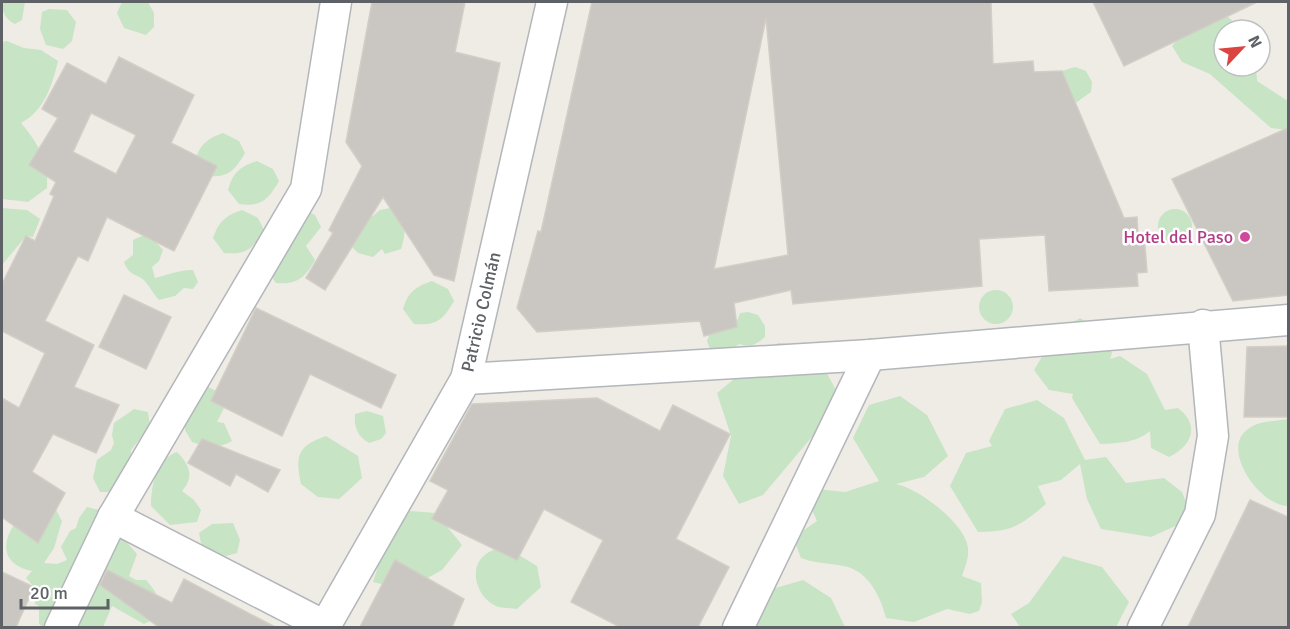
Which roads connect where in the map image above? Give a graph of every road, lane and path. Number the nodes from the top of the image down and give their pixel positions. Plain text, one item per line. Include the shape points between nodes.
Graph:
1 (336, 2) edge
2 (552, 2) edge
3 (1288, 320) edge
4 (1203, 325) junction
5 (870, 355) junction
6 (466, 379) junction
7 (113, 517) junction
8 (60, 627) edge
9 (325, 627) edge
10 (738, 627) edge
11 (1143, 627) edge

1 - 7 street via 306,189
2 - 6 street, Patricio Colmán
3 - 4 street
4 - 5 street
4 - 11 street via 1213,436 1200,514
5 - 6 street
5 - 10 street
6 - 9 street, Patricio Colmán
7 - 8 street
7 - 9 street

